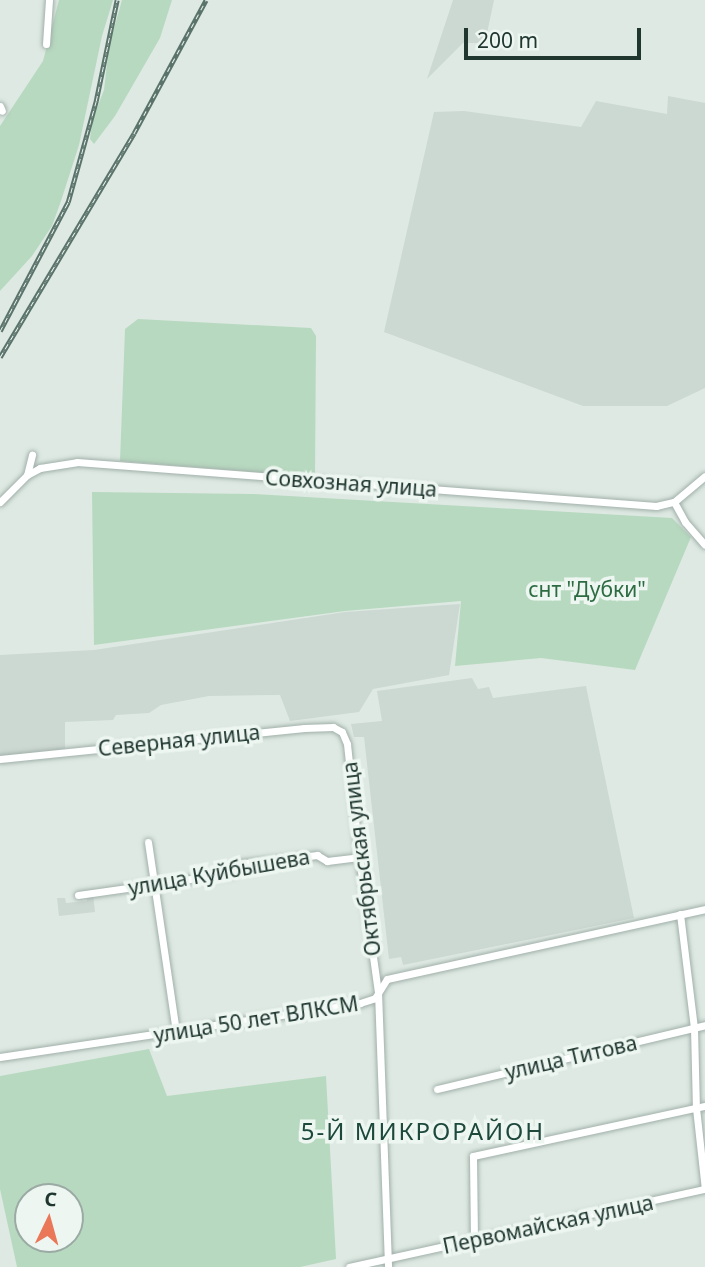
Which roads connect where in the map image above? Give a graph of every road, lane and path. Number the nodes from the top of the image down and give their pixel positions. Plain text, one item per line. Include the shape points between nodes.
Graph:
1 (49, 0) edge
2 (46, 44) dead end
3 (32, 455) dead end
4 (27, 475) junction
5 (705, 476) edge
6 (0, 502) edge
7 (674, 502) junction
8 (705, 545) edge
9 (347, 744) joint
10 (0, 759) edge
11 (148, 842) dead end
12 (359, 858) junction
13 (155, 884) junction
14 (78, 895) dead end
15 (705, 909) edge
16 (680, 914) junction
17 (378, 992) junction
18 (705, 1025) edge
19 (694, 1028) junction
20 (176, 1032) junction
21 (0, 1057) edge
22 (437, 1089) dead end
23 (705, 1106) edge
24 (696, 1108) junction
25 (705, 1189) edge
26 (474, 1239) junction
27 (388, 1263) edge
28 (349, 1267) edge

1 - 2 street
3 - 4 street
4 - 6 street, Совхозная улица
4 - 7 street, Совхозная улица via 49,464 77,462 643,505
5 - 7 street
7 - 8 street
9 - 10 street, Северная улица via 339,728 321,727
9 - 12 street, Октябрьская улица
11 - 13 street
12 - 13 street, улица Куйбышева via 327,861 317,855 237,864 233,873
12 - 17 street, Октябрьская улица
13 - 14 street, улица Куйбышева
13 - 20 street
15 - 16 street, улица 50 лет ВЛКСМ
16 - 17 street, улица 50 лет ВЛКСМ via 387,979
16 - 19 street
17 - 20 street, улица 50 лет ВЛКСМ via 375,998 360,1003
17 - 27 street, Октябрьская улица
18 - 19 street, улица Титова
19 - 22 street, улица Титова
19 - 24 street
20 - 21 street, улица 50 лет ВЛКСМ
23 - 24 street
24 - 25 street
24 - 26 street via 473,1156
25 - 26 street, Первомайская улица
26 - 27 street, Первомайская улица
27 - 28 street, Первомайская улица

